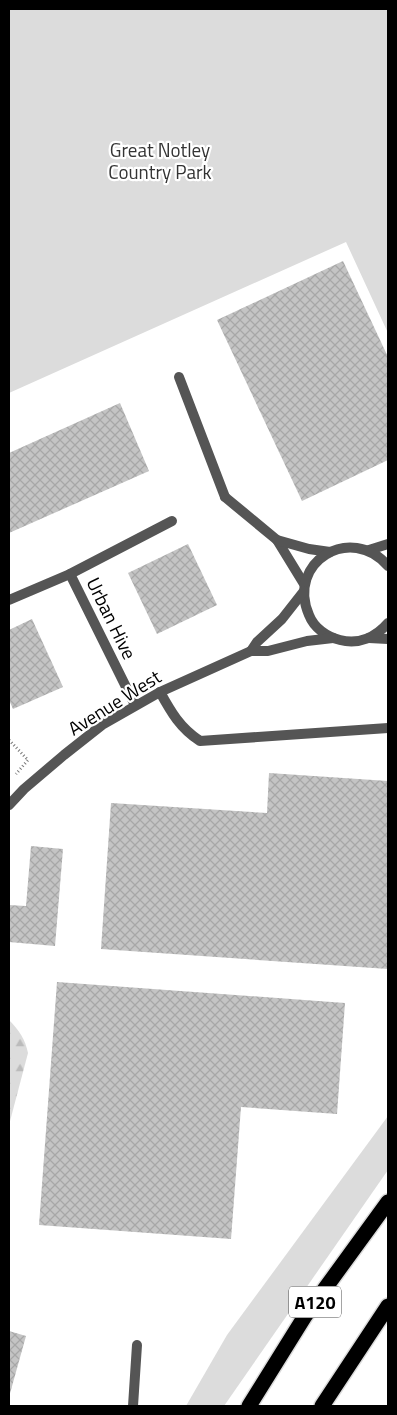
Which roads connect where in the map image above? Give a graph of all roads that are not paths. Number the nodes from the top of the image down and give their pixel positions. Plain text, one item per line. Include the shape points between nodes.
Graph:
1 (179, 377) dead end
2 (172, 521) dead end
3 (277, 540) junction
4 (388, 544) edge
5 (369, 550) junction
6 (330, 552) junction
7 (388, 566) edge
8 (70, 574) junction
9 (304, 587) junction
10 (9, 600) edge
11 (388, 623) edge
12 (333, 638) junction
13 (369, 638) junction
14 (388, 639) edge
15 (252, 651) junction
16 (160, 692) junction
17 (135, 705) junction
18 (388, 728) edge
19 (9, 805) edge
20 (388, 1202) edge
21 (388, 1306) edge
22 (137, 1345) dead end
23 (133, 1406) edge
24 (249, 1406) edge
25 (322, 1406) edge

1 - 3 street via 225,497
2 - 8 street, Urban Hive
3 - 6 street
3 - 9 street
4 - 5 street
5 - 6 street via 349,547
5 - 7 street
6 - 9 street, Avenue West via 314,565
8 - 10 street, Urban Hive
8 - 17 street, Urban Hive
9 - 12 street via 305,606 311,619
9 - 15 street, Avenue West via 282,619 257,642
11 - 13 street
12 - 13 street via 357,642
12 - 15 street, Avenue West via 268,651
13 - 14 street
15 - 16 street, Avenue West
16 - 17 street, Avenue West
16 - 18 street via 180,724 200,741
17 - 19 street, Avenue West via 86,737
20 - 24 highway, A120 via 305,1316
21 - 25 highway
22 - 23 street

